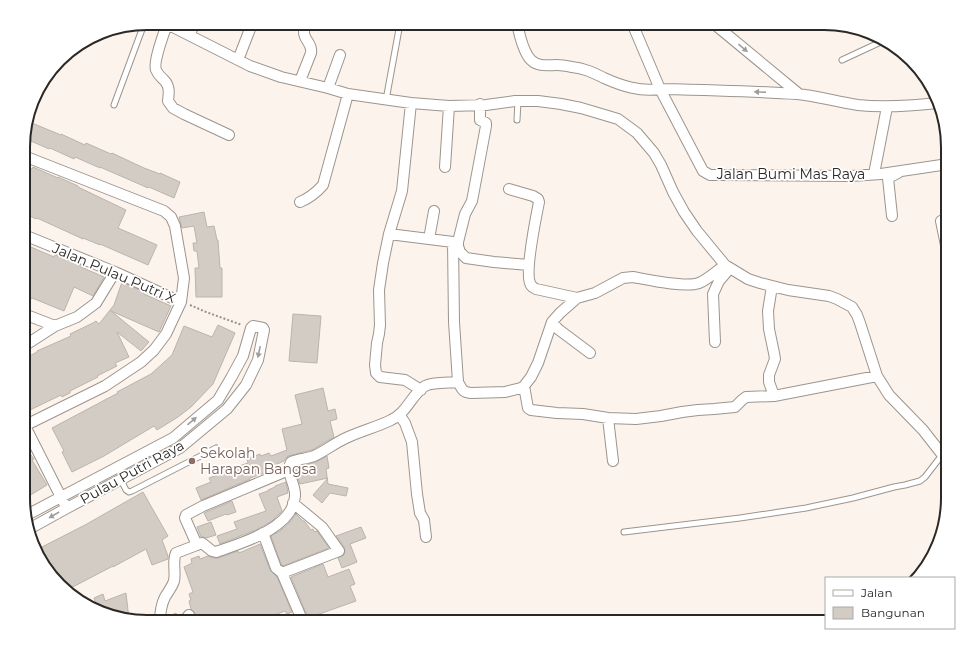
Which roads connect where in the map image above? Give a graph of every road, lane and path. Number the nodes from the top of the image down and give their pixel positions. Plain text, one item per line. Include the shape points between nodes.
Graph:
1 (142, 30) edge
2 (164, 30) edge
3 (179, 30) edge
4 (192, 30) edge
5 (250, 30) edge
6 (304, 30) edge
7 (399, 30) edge
8 (519, 30) edge
9 (635, 30) edge
10 (721, 30) edge
11 (190, 36) junction
12 (878, 43) edge
13 (340, 55) dead end
14 (238, 60) junction
15 (842, 60) dead end
16 (300, 82) junction
17 (328, 88) junction
18 (660, 89) junction
19 (348, 94) junction
20 (799, 94) junction
21 (386, 100) junction
22 (518, 101) junction
23 (411, 104) junction
24 (480, 104) junction
25 (933, 104) edge
26 (114, 105) dead end
27 (449, 106) junction
28 (887, 107) junction
29 (517, 120) dead end
30 (229, 135) dead end
31 (30, 158) edge
32 (941, 165) edge
33 (445, 167) dead end
34 (881, 175) junction
35 (509, 189) dead end
36 (300, 202) dead end
37 (434, 210) dead end
38 (892, 216) dead end
39 (388, 234) junction
40 (30, 237) edge
41 (429, 239) junction
42 (456, 242) junction
43 (529, 265) junction
44 (727, 267) junction
45 (115, 272) junction
46 (772, 286) junction
47 (577, 298) junction
48 (181, 302) junction
49 (30, 316) edge
50 (552, 322) junction
51 (55, 326) junction
52 (251, 328) junction
53 (30, 342) edge
54 (715, 342) dead end
55 (590, 353) dead end
56 (877, 376) junction
57 (458, 382) junction
58 (524, 386) junction
59 (422, 390) junction
60 (774, 396) junction
61 (218, 400) junction
62 (227, 409) junction
63 (400, 416) junction
64 (608, 418) junction
65 (30, 422) edge
66 (30, 437) edge
67 (216, 448) dead end
68 (941, 453) edge
69 (613, 461) dead end
70 (941, 462) edge
71 (289, 470) junction
72 (121, 480) junction
73 (61, 497) junction
74 (293, 503) junction
75 (67, 508) junction
76 (31, 513) edge
77 (34, 526) edge
78 (624, 532) dead end
79 (263, 533) junction
80 (426, 537) dead end
81 (197, 545) junction
82 (282, 573) junction
83 (161, 615) edge
84 (300, 615) edge

1 - 26 lane
2 - 30 street via 156,69 168,85 168,101 173,108
3 - 11 street
4 - 11 street
5 - 14 street
6 - 16 street via 304,36 312,49
7 - 21 lane
8 - 18 street via 525,50 536,63 575,67 634,89
9 - 18 street, Jalan Bumi Mas Raya
10 -> 20 street
11 - 14 street
12 - 15 lane
13 - 17 street
14 - 16 street
16 - 17 street
17 - 19 street
20 -> 18 street
18 - 34 street, Jalan Bumi Mas Raya via 706,173
19 - 21 street
19 - 36 street via 323,185 313,196
20 - 28 street via 858,105
21 - 23 street
22 - 24 street
22 - 29 lane
22 - 44 street via 538,101 581,108 618,119 637,133 654,153 684,212
23 - 27 street
23 - 39 street via 402,191
24 - 27 street
24 - 42 street via 480,120 486,123 486,126 472,202 465,214
25 - 28 street
27 - 33 street
28 - 34 street
31 - 48 street via 164,211 171,217 175,226 184,278
32 - 34 street, Jalan Bumi Mas Raya
34 - 38 street
35 - 43 street via 533,196 539,202
37 - 41 street
39 - 41 street
39 - 59 street via 379,290 380,325 375,354 376,372 380,377 405,380
40 - 45 street, Jalan Pulau Putri X
41 - 42 street
42 - 43 street via 466,258
42 - 57 street via 454,322
43 - 47 street via 531,286
44 - 46 street via 748,279
44 - 47 street via 694,284 623,278 596,293
44 - 54 street via 713,294
45 - 48 street, Jalan Pulau Putri X
45 - 51 street via 96,303 77,316
46 - 56 street via 829,296 852,307 860,323
46 - 60 street via 768,311 775,359 769,374 769,382
47 - 50 street
48 - 52 path
48 - 65 street via 166,334 141,362 106,386
49 - 51 street
50 - 55 street
50 - 58 street via 538,363
51 - 53 street
52 - 61 street, Pulau Putri Raya via 243,356
52 -> 62 street, Pulau Putri Raya via 262,327 264,330 258,360 246,385
56 - 60 street
56 - 68 street via 889,395
57 - 58 street via 465,392 471,393 505,392
57 - 59 street via 430,384
58 - 64 street via 528,408 531,410
59 - 63 street via 413,397
60 - 64 street via 746,397 735,407 714,410 687,411 636,419
61 - 62 street
73 -> 61 street, Pulau Putri Raya via 173,438
62 - 72 street, Pulau Putri Raya via 180,448
63 - 71 street via 359,432 314,456 290,462
63 - 80 street via 412,442 417,494
64 - 69 street
66 - 73 street
67 - 72 lane via 129,492
70 - 78 lane via 920,480 853,498 740,518
71 - 74 street via 295,488
71 - 81 street via 186,515
72 - 75 street, Pulau Putri Raya
73 - 75 street
73 - 76 street, Pulau Putri Raya
74 - 79 street via 279,524
74 - 82 street via 322,527 339,551
75 -> 77 street, Pulau Putri Raya
79 - 81 street via 216,552 202,544
79 - 82 street via 276,568
81 - 83 street via 175,554 174,582 165,597
82 - 84 street

